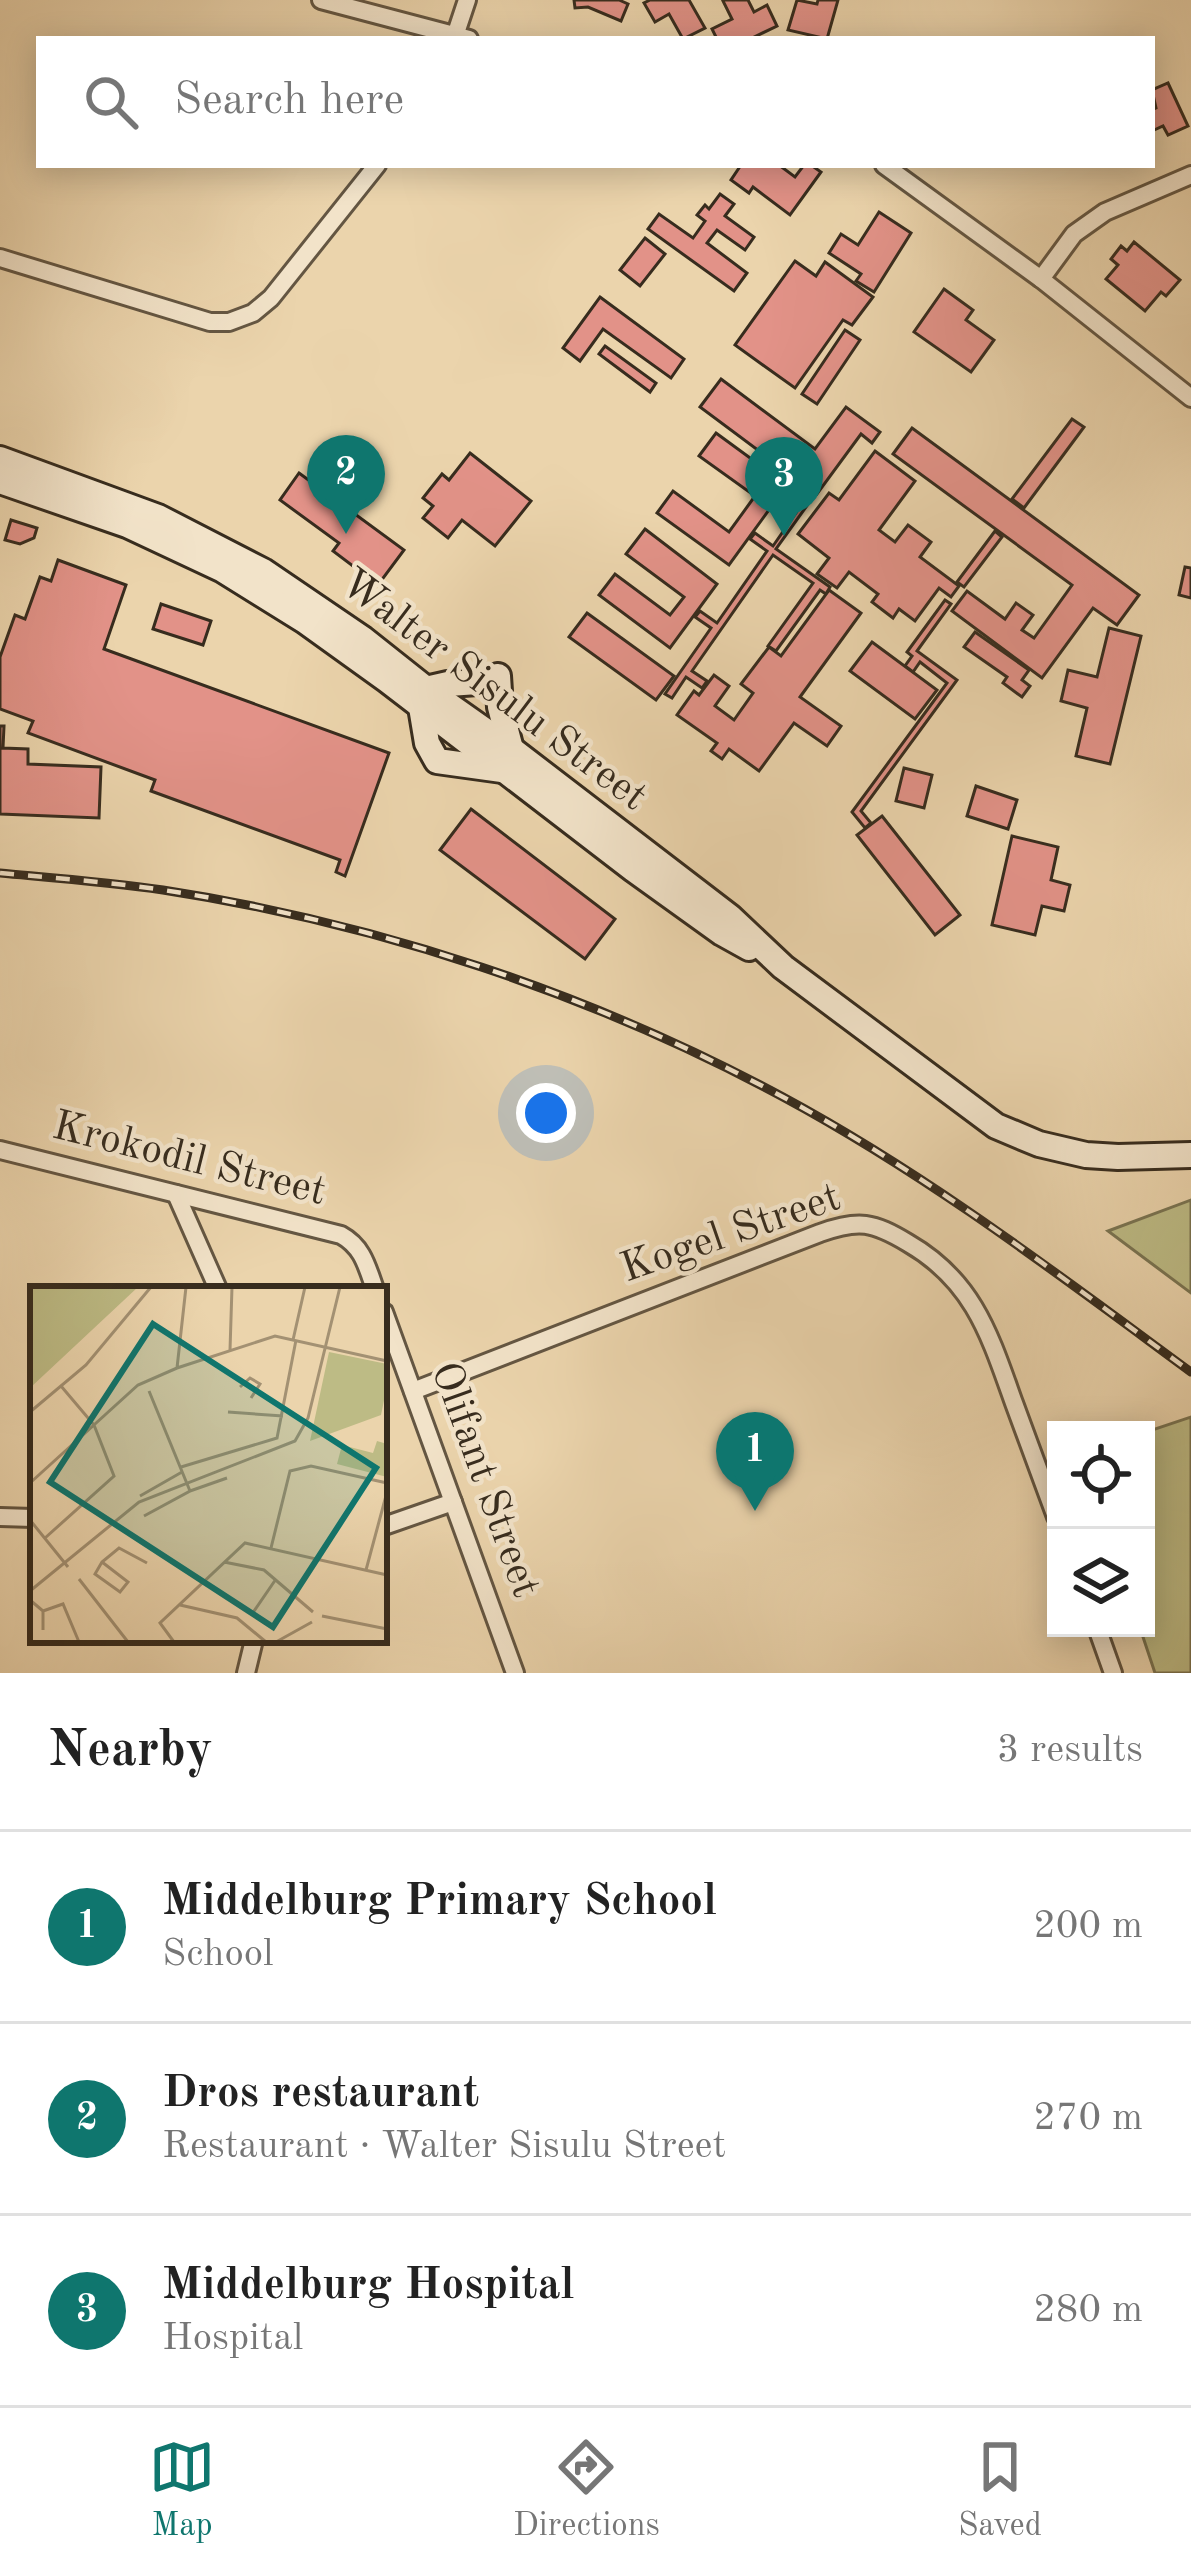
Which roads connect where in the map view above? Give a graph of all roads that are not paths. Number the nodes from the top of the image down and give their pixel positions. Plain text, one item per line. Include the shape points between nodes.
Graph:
1 (321, 0) edge
2 (467, 0) edge
3 (453, 36) edge
4 (460, 36) edge
5 (375, 168) edge
6 (888, 168) edge
7 (1191, 175) edge
8 (0, 258) edge
9 (1041, 279) junction
10 (1191, 398) edge
11 (0, 459) edge
12 (0, 481) edge
13 (423, 698) junction
14 (509, 760) junction
15 (1191, 1140) edge
16 (0, 1150) edge
17 (1160, 1155) junction
18 (1191, 1155) edge
19 (176, 1194) junction
20 (217, 1286) edge
21 (374, 1286) edge
22 (387, 1320) edge
23 (413, 1391) junction
24 (1047, 1493) edge
25 (453, 1502) junction
26 (0, 1517) edge
27 (30, 1518) edge
28 (387, 1525) edge
29 (1100, 1637) edge
30 (253, 1643) edge
31 (246, 1673) edge
32 (515, 1673) edge
33 (1113, 1673) edge

1 - 3 street
2 - 4 street
5 - 8 street via 271,298 230,322 173,313
6 - 9 street
7 - 9 street via 1105,212 1074,235
9 - 10 street
11 - 13 main road, Walter Sisulu Street via 158,517 280,582 363,639
12 - 13 main road, Walter Sisulu Street via 127,525 223,570
13 - 14 main road, Walter Sisulu Street
13 - 14 main road via 437,761
13 - 14 main road via 448,684 495,679
14 - 17 main road, Walter Sisulu Street via 730,917 782,968 996,1126 1060,1151
15 - 17 main road
16 - 19 street, Krokodil Street
17 - 18 main road, Walter Sisulu Street
19 - 20 street
19 - 21 street, Krokodil Street via 341,1235 358,1247
22 - 23 street, Olifant Street
23 - 24 street, Kogel Street via 820,1233 865,1223 925,1252 974,1304
23 - 25 street, Olifant Street
25 - 28 street
25 - 32 street, Olifant Street
26 - 27 street
29 - 33 street
30 - 31 street

